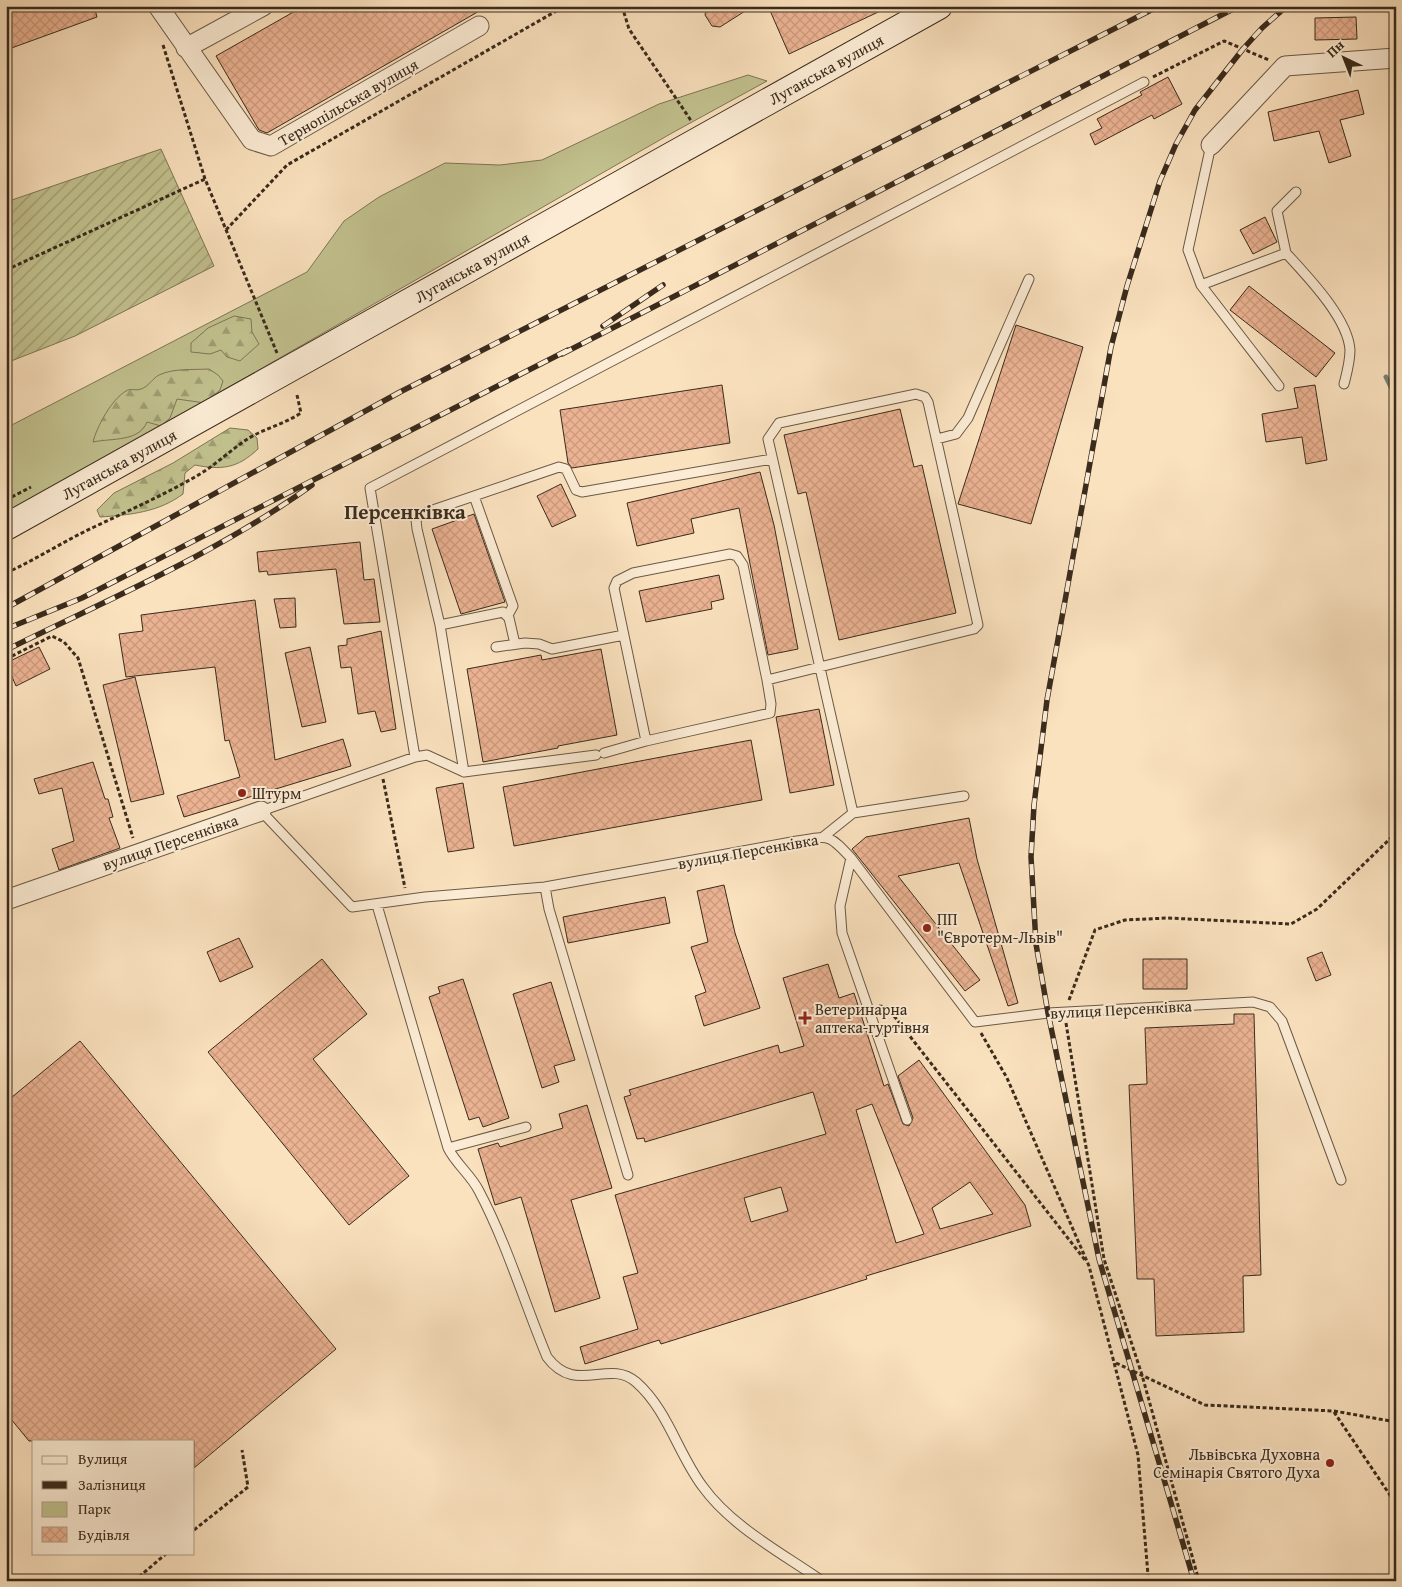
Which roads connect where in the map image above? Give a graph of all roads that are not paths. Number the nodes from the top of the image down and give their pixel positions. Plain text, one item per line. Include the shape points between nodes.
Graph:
1 (158, 6) edge
2 (263, 6) edge
3 (939, 6) edge
4 (479, 26) dead end
5 (186, 48) junction
6 (1396, 58) edge
7 (1144, 82) road end
8 (1211, 144) joint
9 (1296, 192) dead end
10 (1286, 253) junction
11 (1029, 279) dead end
12 (1201, 285) junction
13 (1344, 384) dead end
14 (1279, 386) dead end
15 (937, 439) junction
16 (772, 459) junction
17 (474, 496) junction
18 (6, 528) edge
19 (508, 615) junction
20 (440, 626) junction
21 (624, 635) junction
22 (515, 644) junction
23 (496, 647) dead end
24 (818, 667) junction
25 (767, 680) junction
26 (646, 741) junction
27 (415, 757) junction
28 (464, 772) junction
29 (964, 796) dead end
30 (261, 810) junction
31 (853, 813) junction
32 (823, 837) junction
33 (851, 858) junction
34 (545, 887) junction
35 (6, 900) edge
36 (377, 905) junction
37 (908, 1120) dead end
38 (526, 1127) dead end
39 (448, 1148) junction
40 (628, 1175) dead end
41 (1342, 1180) dead end
42 (822, 1581) edge

1 - 5 street, Тернопільська вулиця
2 - 5 street
3 - 18 main road, Луганська вулиця
4 - 5 street, Тернопільська вулиця via 271,146 252,140
6 - 8 street via 1284,66
7 - 27 lane via 370,488
8 - 12 lane via 1188,250
9 - 10 lane via 1277,211
10 - 12 lane
10 - 13 lane via 1327,302 1346,334 1350,347
11 - 15 lane via 968,418 956,434
12 - 14 lane
15 - 16 lane via 928,402 916,394 779,423 768,439
15 - 24 lane via 978,625 974,629
16 - 17 lane via 582,492 576,490 566,469 559,467
16 - 24 lane
17 - 19 lane via 513,606
17 - 20 lane via 421,514 416,520
19 - 20 lane via 503,612
19 - 22 lane
20 - 28 lane
21 - 22 lane via 552,649 539,644
21 - 25 lane via 614,588 617,581 633,573 730,554 737,556 743,565
21 - 26 lane
22 - 23 lane
24 - 25 lane
24 - 31 lane
25 - 26 lane via 770,713
26 - 28 lane via 600,754
27 - 28 lane via 427,755
27 - 30 lane
29 - 31 lane
30 - 35 street, вулиця Персенківка
30 - 36 lane, вулиця Персенківка via 348,904 352,907
31 - 32 lane
32 - 33 lane, вулиця Персенківка via 833,838
32 - 34 lane, вулиця Персенківка
33 - 37 lane via 840,906 842,924
33 - 41 lane, вулиця Персенківка via 974,1022 1048,1013 1253,1002 1270,1007 1282,1021
34 - 36 lane, вулиця Персенківка
34 - 40 lane
36 - 39 lane
38 - 39 lane
39 - 42 lane via 469,1173 490,1212 551,1362 563,1371 579,1376 616,1372 636,1382 655,1404 714,1501

